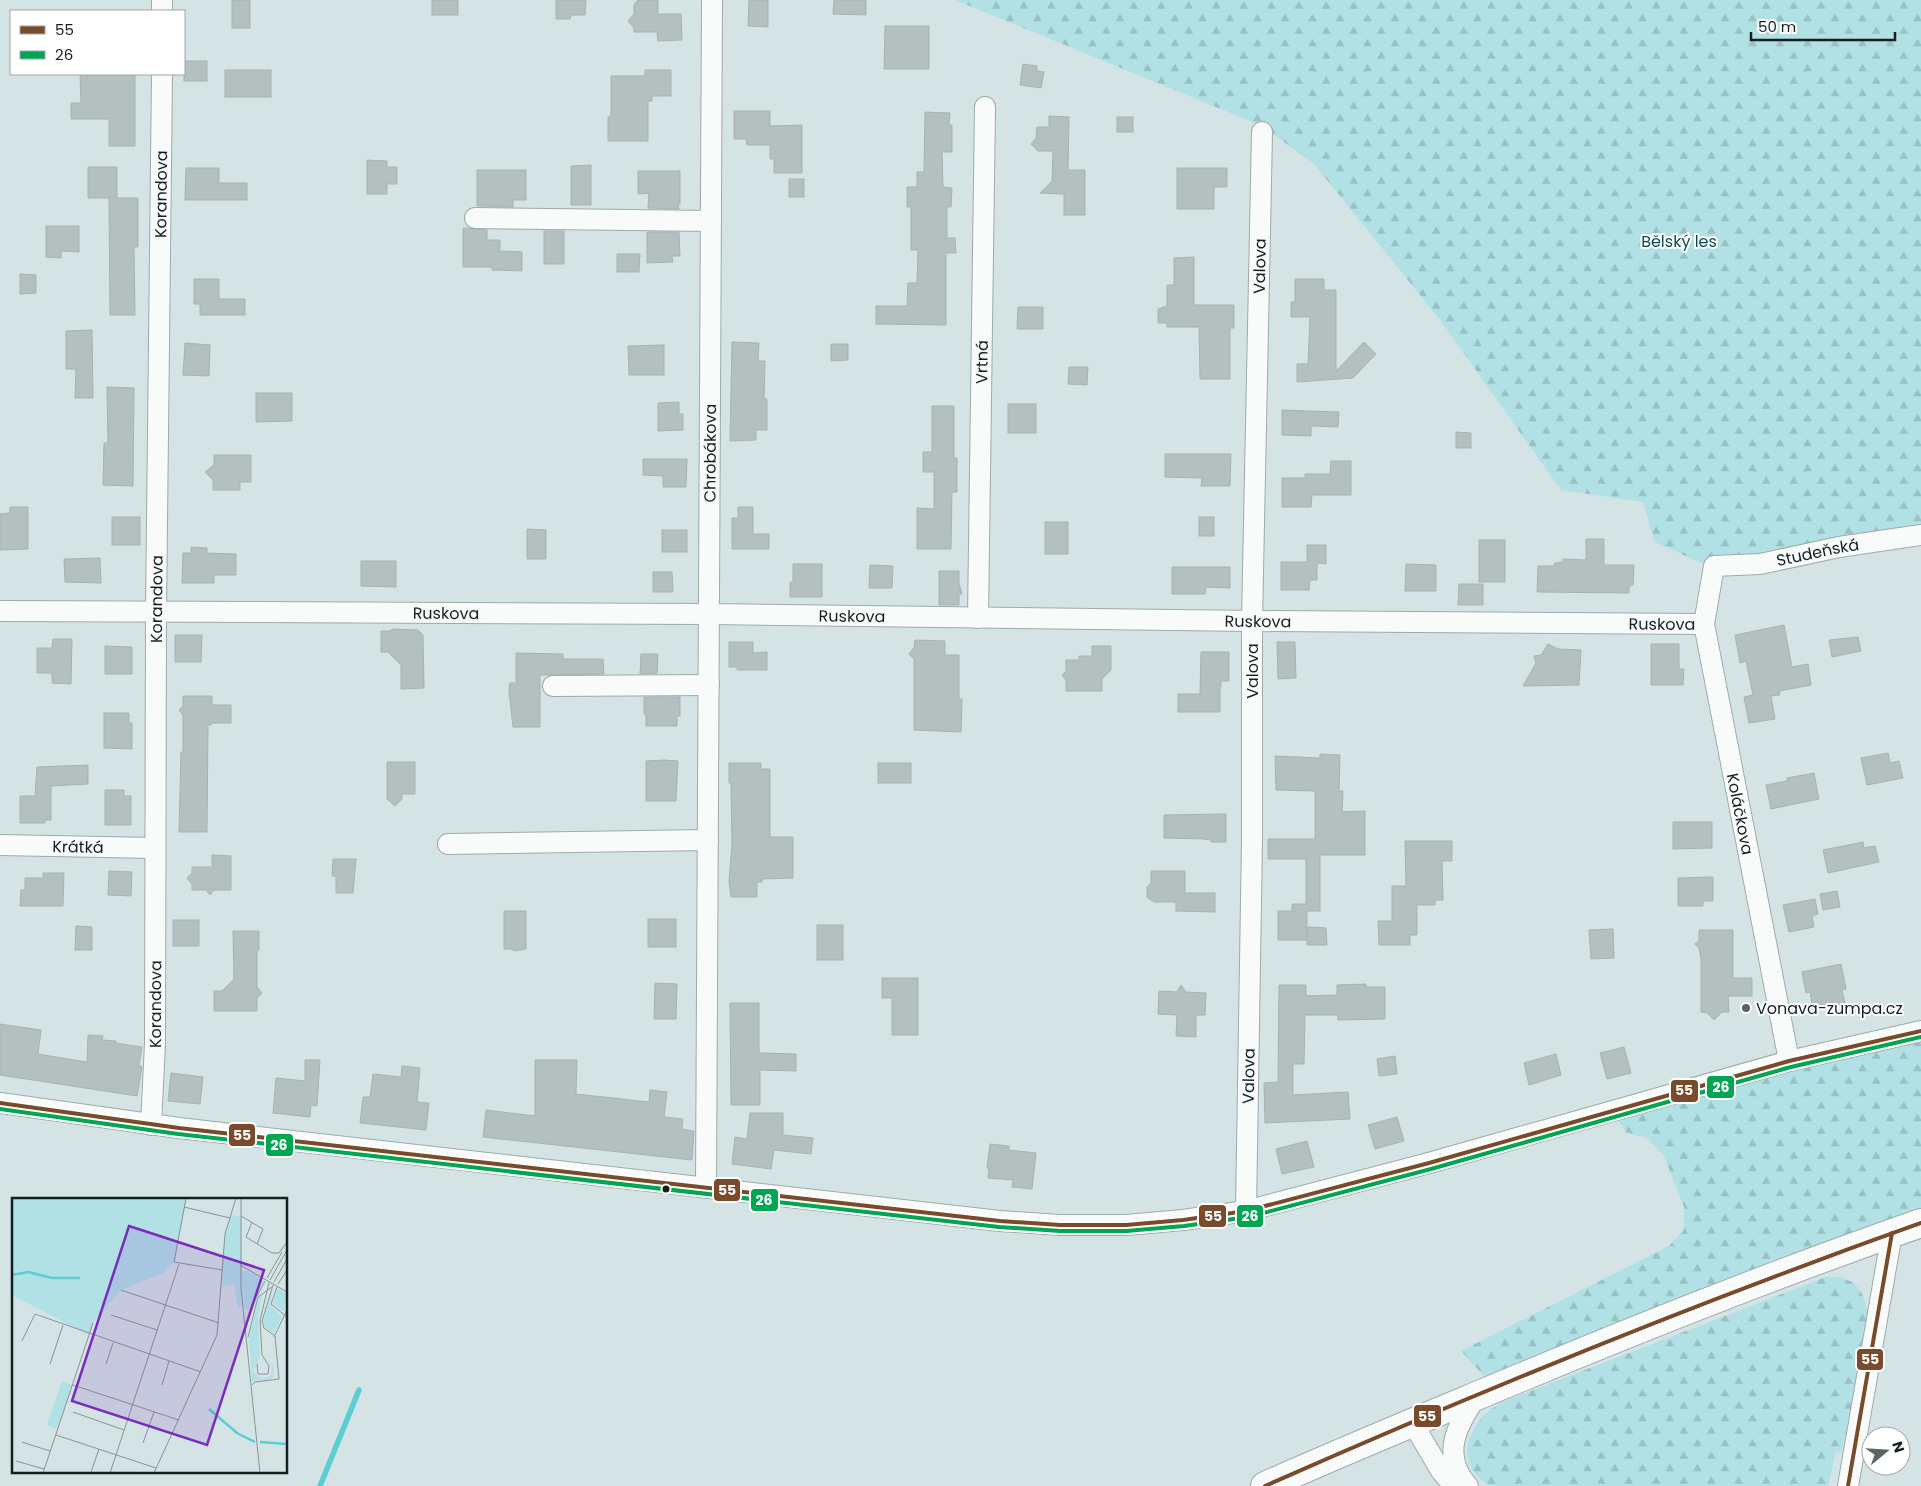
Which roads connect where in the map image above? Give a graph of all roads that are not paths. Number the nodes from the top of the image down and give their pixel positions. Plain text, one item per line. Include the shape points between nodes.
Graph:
1 (712, 0) edge
2 (162, 75) edge
3 (985, 107) dead end
4 (1262, 132) dead end
5 (475, 218) dead end
6 (711, 220) junction
7 (1921, 535) edge
8 (1714, 566) joint
9 (0, 612) edge
10 (156, 612) junction
11 (709, 614) junction
12 (978, 618) junction
13 (1252, 621) junction
14 (1704, 624) junction
15 (709, 685) junction
16 (553, 686) dead end
17 (708, 840) junction
18 (448, 844) dead end
19 (0, 845) edge
20 (154, 848) junction
21 (1921, 1031) edge
22 (1789, 1061) junction
23 (0, 1103) edge
24 (152, 1125) junction
25 (706, 1188) junction
26 (1246, 1210) junction
27 (1921, 1224) edge
28 (1892, 1233) junction
29 (1476, 1396) junction
30 (1412, 1422) junction
31 (1264, 1486) edge
32 (1454, 1486) edge
33 (1468, 1486) edge
34 (1848, 1486) edge

1 - 6 street, Chrobákova
2 - 10 street, Korandova
3 - 12 street, Vrtná
4 - 13 street, Valova
5 - 6 street
6 - 11 street, Chrobákova
7 - 8 street, Studeňská via 1839,546 1760,564
8 - 14 street, Koláčkova
9 - 10 street, Ruskova
10 - 11 street, Ruskova
10 - 20 street, Korandova
11 - 12 street, Ruskova
11 - 15 street, Chrobákova
12 - 13 street, Ruskova
13 - 14 street, Ruskova
13 - 26 street, Valova
14 - 22 street, Koláčkova
15 - 16 street
15 - 17 street, Chrobákova
17 - 18 street
17 - 25 street, Chrobákova
19 - 20 street, Krátká
20 - 24 street, Korandova
21 - 22 street
22 - 26 street via 1429,1163
23 - 24 street
24 - 25 street
25 - 26 street via 1060,1225 1126,1225
27 - 28 main road
28 - 29 main road via 1674,1314
28 - 34 street
29 - 30 main road
29 - 33 street via 1461,1419 1454,1439 1456,1466
30 - 31 main road
30 - 32 street

